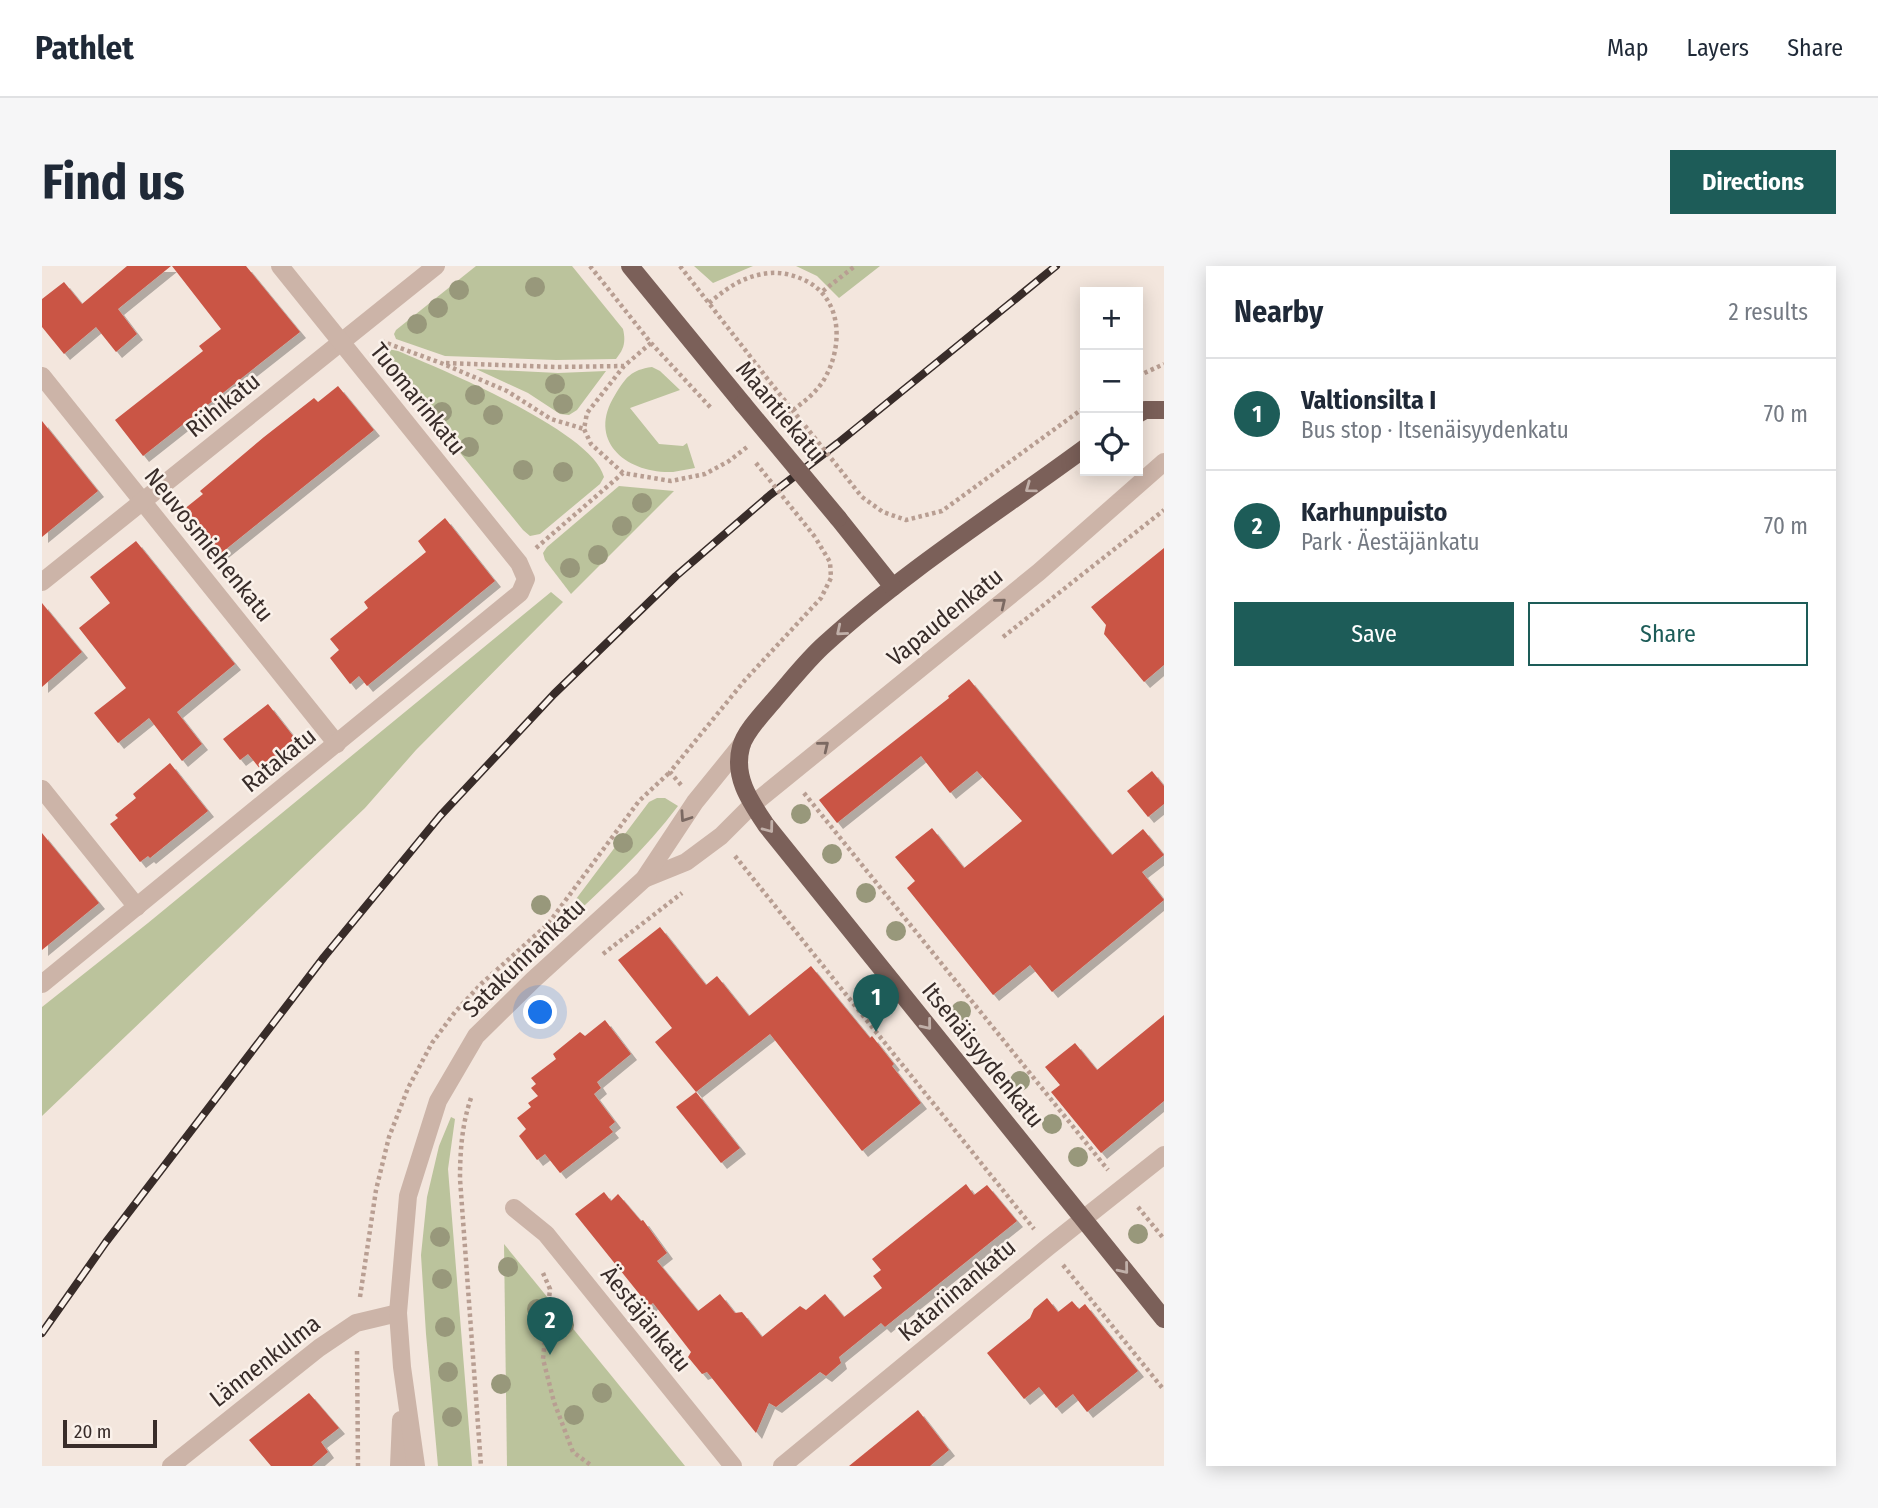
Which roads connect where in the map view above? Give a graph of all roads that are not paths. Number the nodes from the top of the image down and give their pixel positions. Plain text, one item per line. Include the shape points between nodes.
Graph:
1 (280, 266) edge
2 (436, 266) edge
3 (630, 266) edge
4 (347, 337) junction
5 (42, 376) edge
6 (1164, 399) edge
7 (1164, 410) edge
8 (1143, 411) edge
9 (1143, 412) edge
10 (1080, 453) edge
11 (1164, 462) edge
12 (143, 501) junction
13 (519, 563) joint
14 (42, 582) edge
15 (893, 587) junction
16 (337, 744) junction
17 (742, 744) junction
18 (42, 789) edge
19 (752, 804) junction
20 (644, 878) junction
21 (137, 907) junction
22 (42, 984) edge
23 (1164, 1155) edge
24 (514, 1208) dead end
25 (1084, 1219) junction
26 (398, 1313) junction
27 (1164, 1320) edge
28 (402, 1367) junction
29 (171, 1466) edge
30 (399, 1466) edge
31 (416, 1466) edge
32 (733, 1466) edge
33 (782, 1466) edge

1 - 4 street, Tuomarinkatu
2 - 4 street, Riihikatu
3 - 15 main road, Maantiekatu, bridge
4 - 12 street, Riihikatu
4 - 13 street, Tuomarinkatu
5 - 12 street, Neuvosmiehenkatu
6 - 8 street
7 - 9 main road
10 -> 15 main road, Vapaudenkatu
19 -> 11 street, Vapaudenkatu via 1039,572
12 - 14 street, Riihikatu
12 - 16 street, Neuvosmiehenkatu
13 - 16 street, Ratakatu via 526,579 520,593
15 -> 17 main road, Vapaudenkatu via 823,645 759,717
16 - 21 street, Ratakatu
17 - 19 main road, Itsenäisyydenkatu via 738,767
17 -> 20 street, Satakunnankatu via 695,802
18 - 21 street
19 - 20 street, Satakunnankatu via 721,836 686,862
19 -> 25 main road, Itsenäisyydenkatu
20 - 26 street, Satakunnankatu via 476,1036 438,1101 408,1196
21 - 22 street, Ratakatu
23 - 25 street, Katariinankatu
24 - 32 street, Äestäjänkatu via 546,1234
25 -> 27 main road, Itsenäisyydenkatu
25 - 33 street, Katariinankatu
26 - 28 street, Satakunnankatu
26 - 29 street, Lännenkulma via 356,1324 319,1348
28 - 30 street, Satakunnankatu
28 - 31 street, Satakunnankatu

